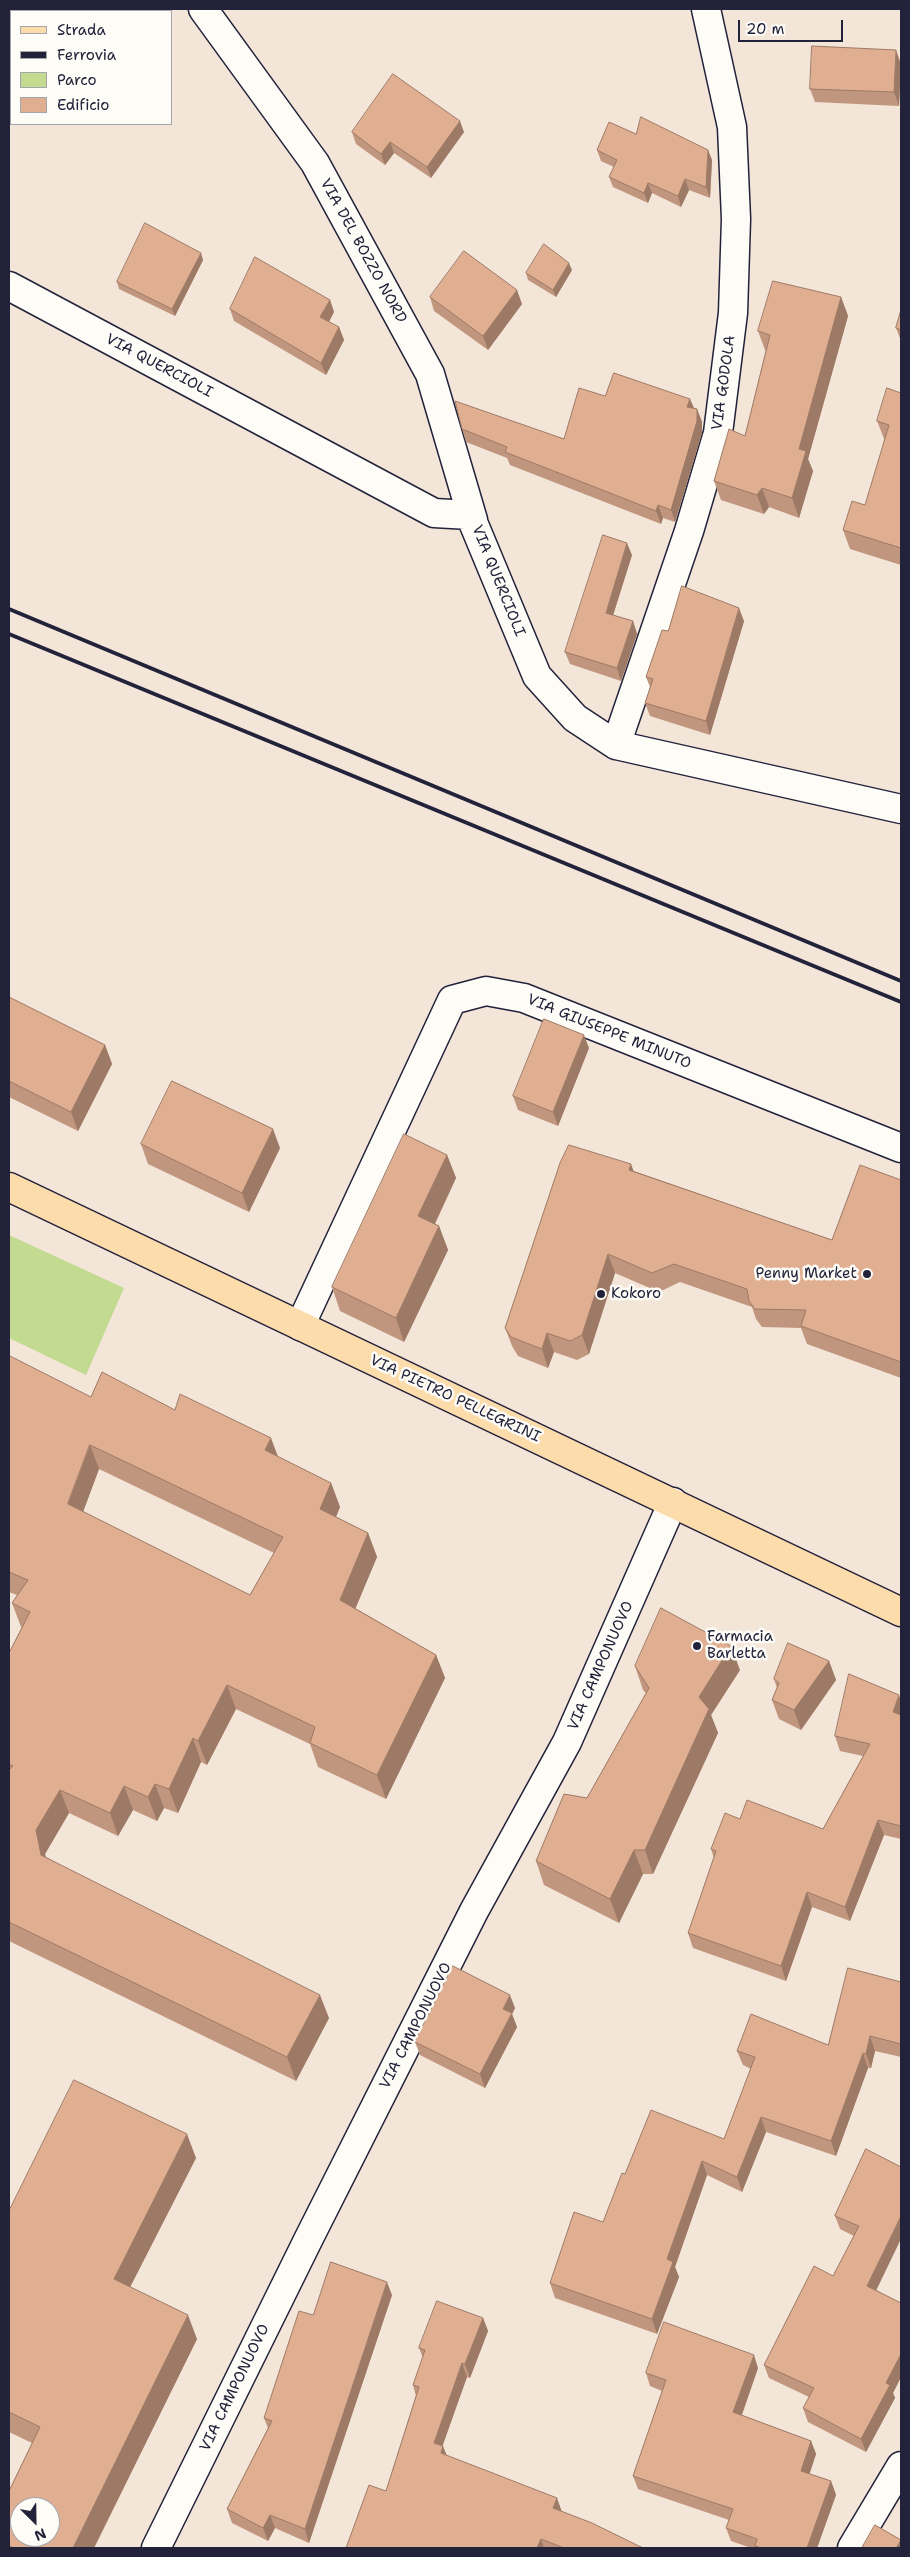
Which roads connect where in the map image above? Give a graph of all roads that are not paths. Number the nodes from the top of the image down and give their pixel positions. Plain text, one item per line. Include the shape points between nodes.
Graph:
1 (203, 9) edge
2 (706, 9) edge
3 (9, 286) edge
4 (473, 520) junction
5 (616, 745) junction
6 (901, 809) edge
7 (901, 1148) edge
8 (9, 1187) edge
9 (300, 1326) junction
10 (673, 1502) junction
11 (901, 1612) edge
12 (901, 2466) edge
13 (156, 2548) edge
14 (852, 2548) edge

1 - 4 street, VIA DEL BOZZO NORD via 315,163 430,374
2 - 5 street, VIA GODOLA via 732,127 736,219 732,322 718,433
3 - 4 street, VIA QUERCIOLI via 434,513 470,515
4 - 5 street, VIA QUERCIOLI via 537,676 575,718
5 - 6 street, VIA QUERCIOLI
7 - 9 street, VIA GIUSEPPE MINUTO via 524,998 486,991 452,1000
8 - 9 main road, VIA PIETRO PELLEGRINI
9 - 10 main road, VIA PIETRO PELLEGRINI
10 - 11 main road, VIA PIETRO PELLEGRINI
10 - 13 street, VIA CAMPONUOVO via 567,1742 474,1910
12 - 14 street

